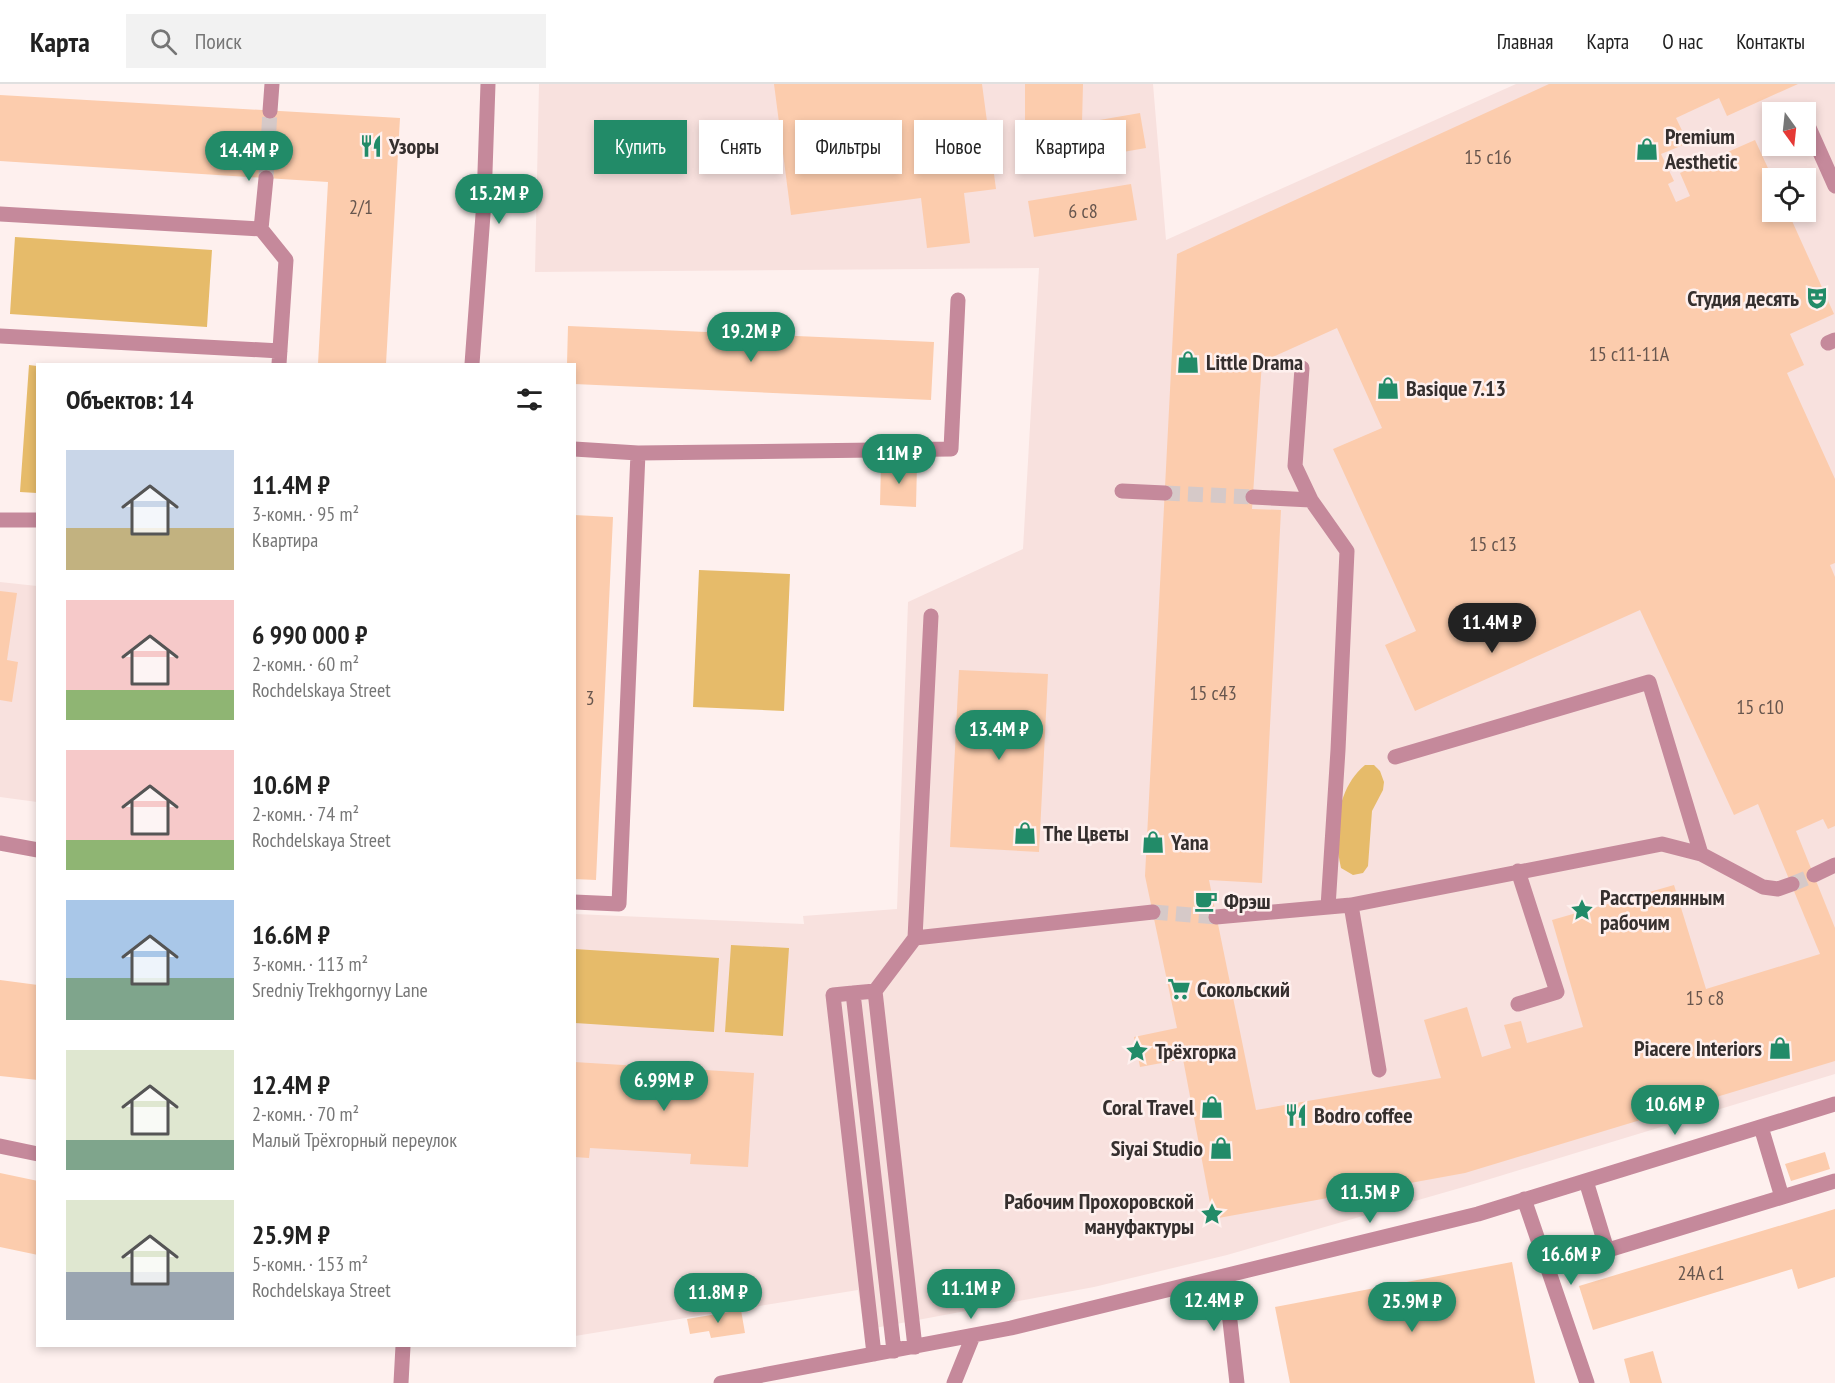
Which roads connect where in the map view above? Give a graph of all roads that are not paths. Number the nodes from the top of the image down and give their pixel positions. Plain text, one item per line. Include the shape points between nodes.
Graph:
1 (272, 84) edge
2 (488, 84) edge
3 (270, 111) tunnel mouth
4 (1816, 143) edge
5 (266, 178) tunnel mouth
6 (1835, 186) edge
7 (0, 214) edge
8 (261, 229) junction
9 (958, 300) dead end
10 (0, 336) edge
11 (279, 358) edge
12 (472, 363) edge
13 (1302, 368) dead end
14 (576, 449) edge
15 (638, 453) junction
16 (1122, 491) dead end
17 (1165, 493) tunnel mouth
18 (1253, 497) tunnel mouth
19 (1311, 500) junction
20 (0, 520) edge
21 (36, 520) edge
22 (931, 616) dead end
23 (1395, 757) dead end
24 (0, 843) edge
25 (36, 850) edge
26 (1701, 854) junction
27 (1835, 865) edge
28 (1518, 871) junction
29 (1814, 874) tunnel mouth
30 (1792, 884) tunnel mouth
31 (576, 902) edge
32 (1351, 905) junction
33 (1328, 907) junction
34 (1153, 912) tunnel mouth
35 (1216, 917) tunnel mouth
36 (915, 938) junction
37 (875, 991) junction
38 (853, 993) junction
39 (1518, 1004) dead end
40 (1379, 1070) dead end
41 (1835, 1104) edge
42 (1761, 1127) junction
43 (0, 1146) edge
44 (36, 1154) edge
45 (1586, 1181) junction
46 (1835, 1181) edge
47 (1782, 1197) junction
48 (1524, 1199) junction
49 (1607, 1250) junction
50 (1582, 1258) dead end
51 (1225, 1277) junction
52 (973, 1336) junction
53 (403, 1347) edge
54 (915, 1347) junction
55 (894, 1351) junction
56 (874, 1354) junction
57 (400, 1383) edge
58 (721, 1383) edge
59 (954, 1383) edge
60 (1237, 1383) edge
61 (1587, 1383) edge

1 - 3 street
2 - 12 street
4 - 6 street
5 - 8 street
7 - 8 street
8 - 11 street via 286,260
9 - 15 street via 951,449
10 - 11 street
13 - 19 street via 1295,465
14 - 15 street
15 - 31 street via 619,904
16 - 17 street
18 - 19 street
19 - 33 street via 1347,551
20 - 21 street
22 - 36 street
23 - 26 street via 1649,682
24 - 25 street
26 - 28 street via 1662,844
26 - 30 street via 1763,887 1778,889
27 - 29 street
28 - 32 street
28 - 39 street via 1557,992
32 - 33 street
32 - 40 street
33 - 35 street
34 - 36 street
36 - 37 street
37 - 38 street
37 - 54 street
38 - 55 street
38 - 56 street via 833,995
41 - 42 street
42 - 45 street
42 - 47 street
43 - 44 street
45 - 48 street
45 - 49 street
46 - 47 street
47 - 49 street
48 - 51 street
48 - 61 street
49 - 50 street
51 - 52 street
51 - 60 street
52 - 54 street
52 - 59 street
53 - 57 street
54 - 55 street
55 - 56 street
56 - 58 street

